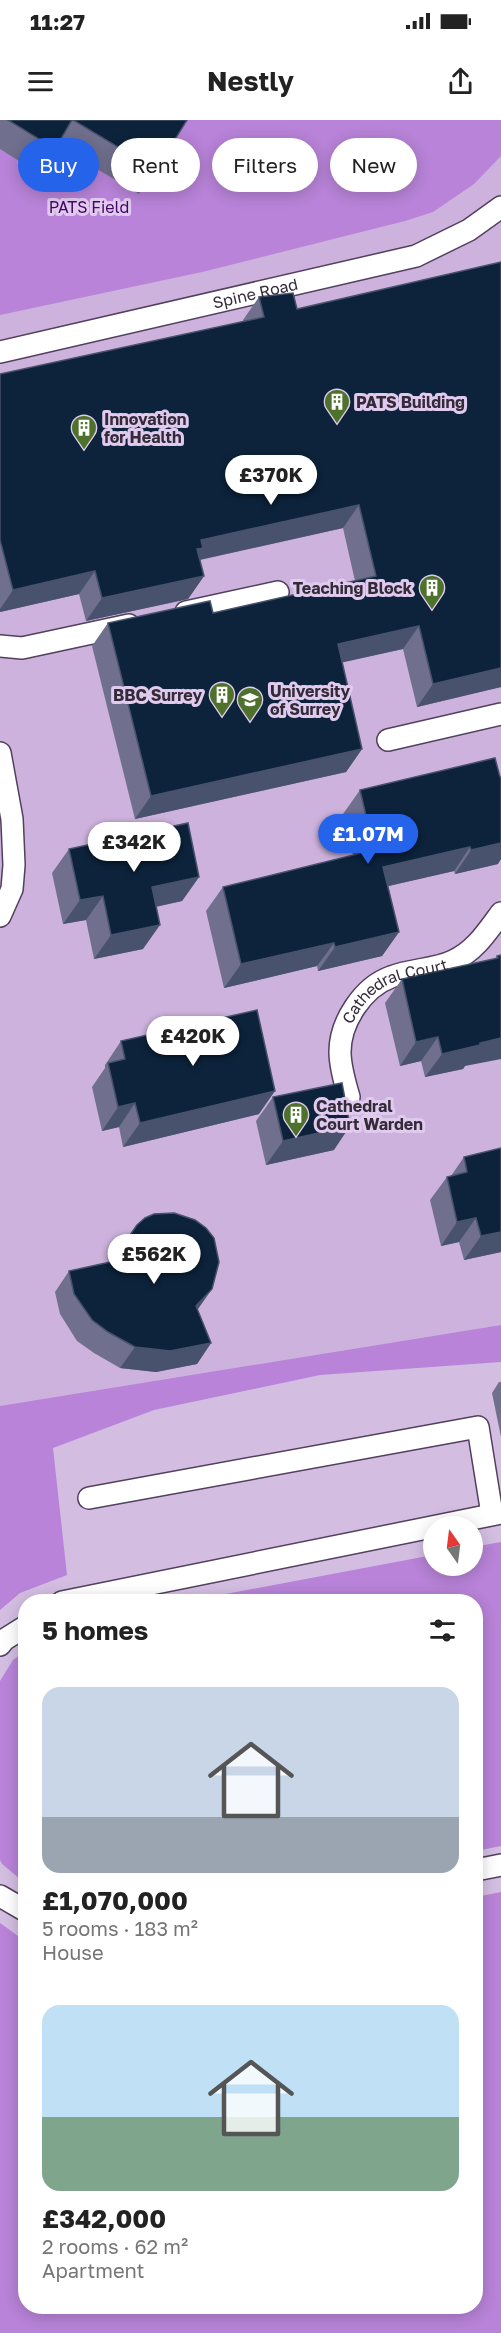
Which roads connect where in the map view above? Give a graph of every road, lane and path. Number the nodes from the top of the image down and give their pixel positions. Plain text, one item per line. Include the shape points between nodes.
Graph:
1 (501, 207) edge
2 (0, 352) edge
3 (278, 592) dead end
4 (0, 646) edge
5 (501, 714) edge
6 (388, 741) dead end
7 (0, 753) edge
8 (501, 913) edge
9 (0, 916) edge
10 (349, 1097) dead end
11 (89, 1498) dead end
12 (497, 1513) edge
13 (101, 1594) edge
14 (18, 1631) edge
15 (0, 1645) edge
16 (501, 1865) edge
17 (483, 1869) edge
18 (0, 1896) edge
19 (18, 1906) edge

1 - 2 lane, Spine Road via 469,230 416,256
3 - 4 lane via 22,648
5 - 6 lane
7 - 9 lane via 12,819 14,865 12,890
8 - 10 lane, Cathedral Court via 481,942 468,953 452,962 391,976 374,985 361,1000 343,1033 340,1052
11 - 12 lane via 478,1427
12 - 13 lane
14 - 15 lane
16 - 17 lane
18 - 19 lane

